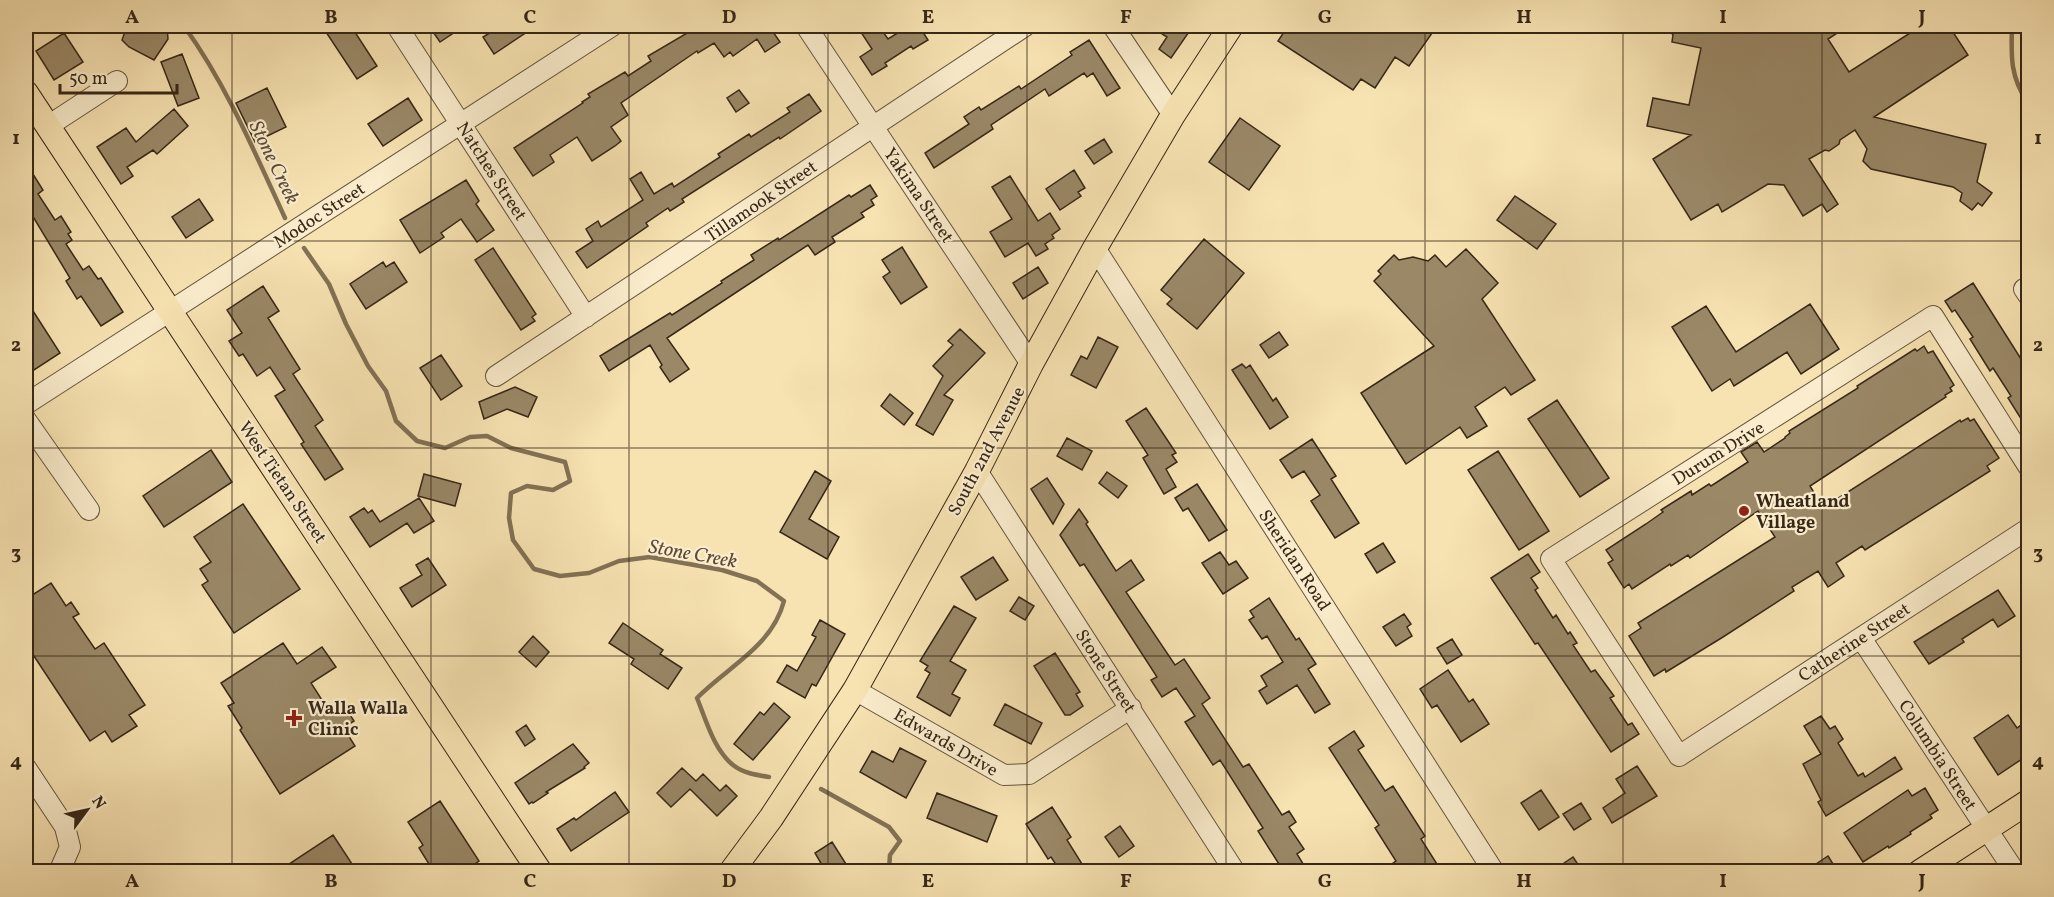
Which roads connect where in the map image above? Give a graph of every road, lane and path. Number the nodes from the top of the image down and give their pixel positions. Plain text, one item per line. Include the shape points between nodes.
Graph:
1 (398, 26) edge
2 (612, 26) edge
3 (806, 26) edge
4 (1025, 26) edge
5 (1113, 26) edge
6 (1231, 26) edge
7 (117, 81) dead end
8 (26, 93) edge
9 (1173, 115) junction
10 (461, 123) junction
11 (48, 126) junction
12 (873, 126) junction
13 (1095, 248) junction
14 (170, 311) junction
15 (586, 316) junction
16 (1031, 364) junction
17 (496, 376) dead end
18 (26, 404) edge
19 (26, 420) edge
20 (2028, 465) edge
21 (977, 471) junction
22 (89, 510) dead end
23 (2028, 529) edge
24 (1861, 638) junction
25 (855, 690) junction
26 (1131, 708) junction
27 (1679, 756) joint
28 (26, 768) edge
29 (2028, 802) edge
30 (1987, 829) junction
31 (58, 872) edge
32 (540, 872) edge
33 (731, 872) edge
34 (1235, 872) edge
35 (1494, 872) edge
36 (1920, 872) edge
37 (2015, 872) edge

1 - 10 street, Natches Street
2 - 10 street, Modoc Street
3 - 12 street, Yakima Street
4 - 12 street, Tillamook Street
5 - 9 street
6 - 9 main road, South 2nd Avenue
7 - 11 street
8 - 11 main road, West Tietan Street
9 - 13 main road, South 2nd Avenue
10 - 14 street, Modoc Street
10 - 15 street, Natches Street
11 - 14 main road, West Tietan Street
12 - 15 street, Tillamook Street
12 - 16 street, Yakima Street
13 - 16 main road, South 2nd Avenue
13 - 35 street, Sheridan Road
14 - 18 street, Modoc Street
14 - 32 main road, West Tietan Street
15 - 17 street, Tillamook Street
16 - 21 main road, South 2nd Avenue
19 - 22 street
20 - 27 street, Durum Drive via 1933,316 1551,559
21 - 25 main road, South 2nd Avenue
21 - 26 street, Stone Street
23 - 24 street, Catherine Street
24 - 27 street, Catherine Street
24 - 30 street, Columbia Street
25 - 26 street, Edwards Drive via 1005,775 1029,774
25 - 33 main road, South 2nd Avenue
26 - 34 street, Stone Street
28 - 31 street via 65,827 70,847
29 - 30 main road
30 - 36 main road
30 - 37 street, Columbia Street

